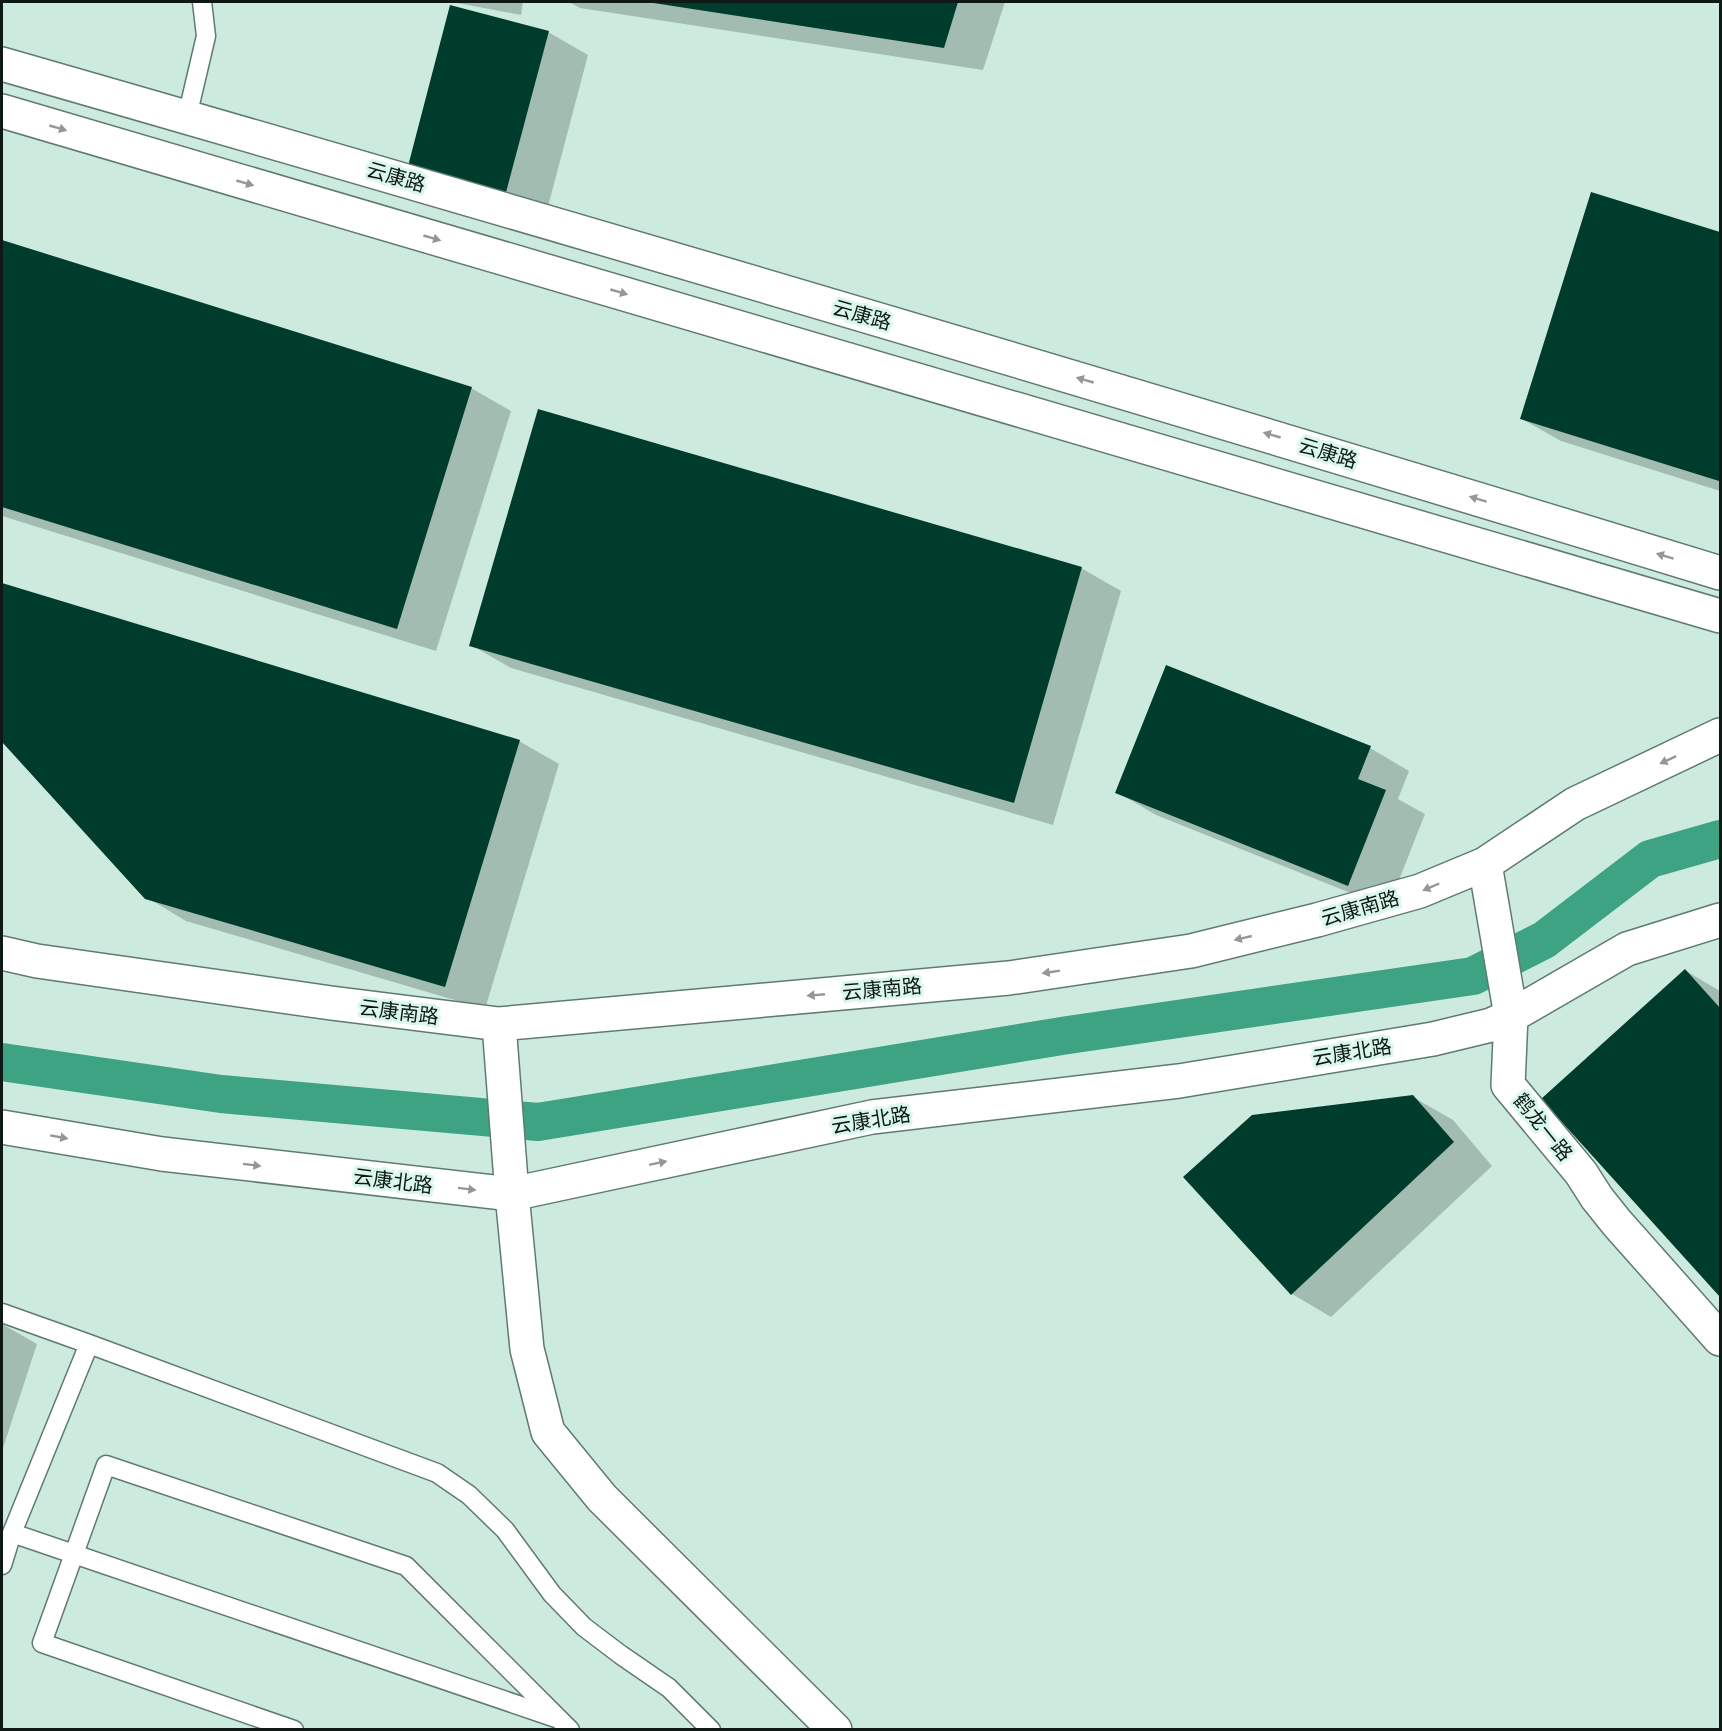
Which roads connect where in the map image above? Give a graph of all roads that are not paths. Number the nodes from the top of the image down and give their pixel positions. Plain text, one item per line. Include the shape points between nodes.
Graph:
1 (202, 2) edge
2 (2, 63) edge
3 (2, 111) edge
4 (187, 117) junction
5 (1720, 573) edge
6 (1720, 616) edge
7 (1720, 735) edge
8 (1485, 864) junction
9 (1720, 920) edge
10 (2, 953) edge
11 (1511, 1016) junction
12 (499, 1024) junction
13 (2, 1127) edge
14 (512, 1194) junction
15 (2, 1313) edge
16 (1720, 1339) edge
17 (89, 1344) junction
18 (12, 1533) junction
19 (74, 1555) junction
20 (2, 1565) edge
21 (565, 1725) edge
22 (294, 1730) edge
23 (711, 1730) edge
24 (835, 1730) edge

1 - 4 lane via 207,36
2 - 4 street, 云康路
3 -> 6 street
5 -> 4 street, 云康路 via 1284,439
7 -> 8 street, 云康南路 via 1575,804
8 - 11 street, 鹤龙一路
8 -> 12 street, 云康南路 via 1420,891 1191,951 1009,978
9 - 11 street, 云康北路 via 1628,949
10 - 12 street, 云康南路 via 307,1000
14 -> 11 street, 云康北路 via 872,1117 1179,1081 1433,1039
11 - 16 street, 鹤龙一路 via 1508,1085 1617,1223
12 - 14 street
13 -> 14 street, 云康北路 via 162,1154
14 - 24 street via 527,1349 548,1432 602,1498
15 - 17 lane
17 - 18 lane
17 - 23 lane via 437,1473 469,1495 505,1530 552,1594 584,1627 669,1688
18 - 19 lane
18 - 20 lane
19 - 21 lane
19 - 21 lane via 106,1465 406,1566
19 - 22 lane via 42,1643

